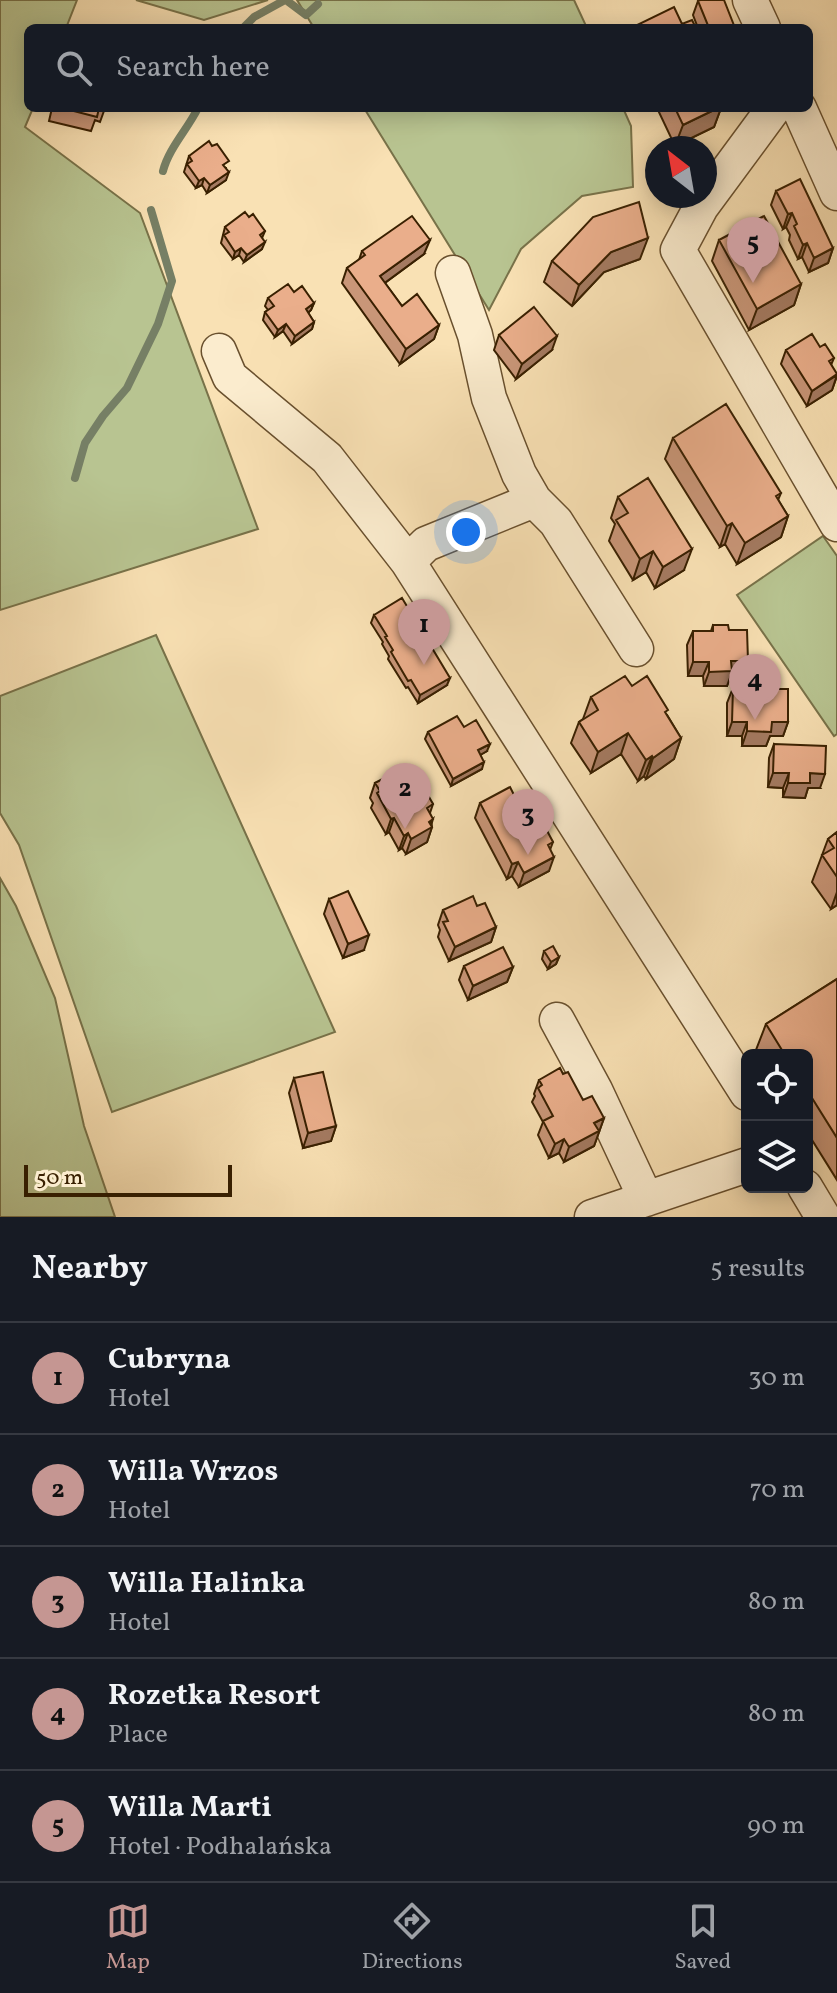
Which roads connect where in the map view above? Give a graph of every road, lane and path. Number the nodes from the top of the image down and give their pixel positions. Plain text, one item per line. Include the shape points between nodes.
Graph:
1 (750, 0) edge
2 (761, 24) edge
3 (771, 112) edge
4 (801, 112) edge
5 (837, 193) edge
6 (453, 273) dead end
7 (219, 351) dead end
8 (534, 500) junction
9 (837, 524) edge
10 (408, 562) junction
11 (636, 649) dead end
12 (557, 1020) dead end
13 (741, 1084) edge
14 (741, 1167) edge
15 (809, 1193) edge
16 (646, 1199) junction
17 (592, 1217) edge
18 (823, 1217) edge

1 - 2 street
3 - 9 street via 701,207 678,250
4 - 5 street
6 - 8 street via 489,398
7 - 10 street via 230,377 327,458
8 - 10 street via 426,544
8 - 11 street via 556,522
10 - 13 street
12 - 16 street
14 - 16 street
15 - 18 street
16 - 17 street

